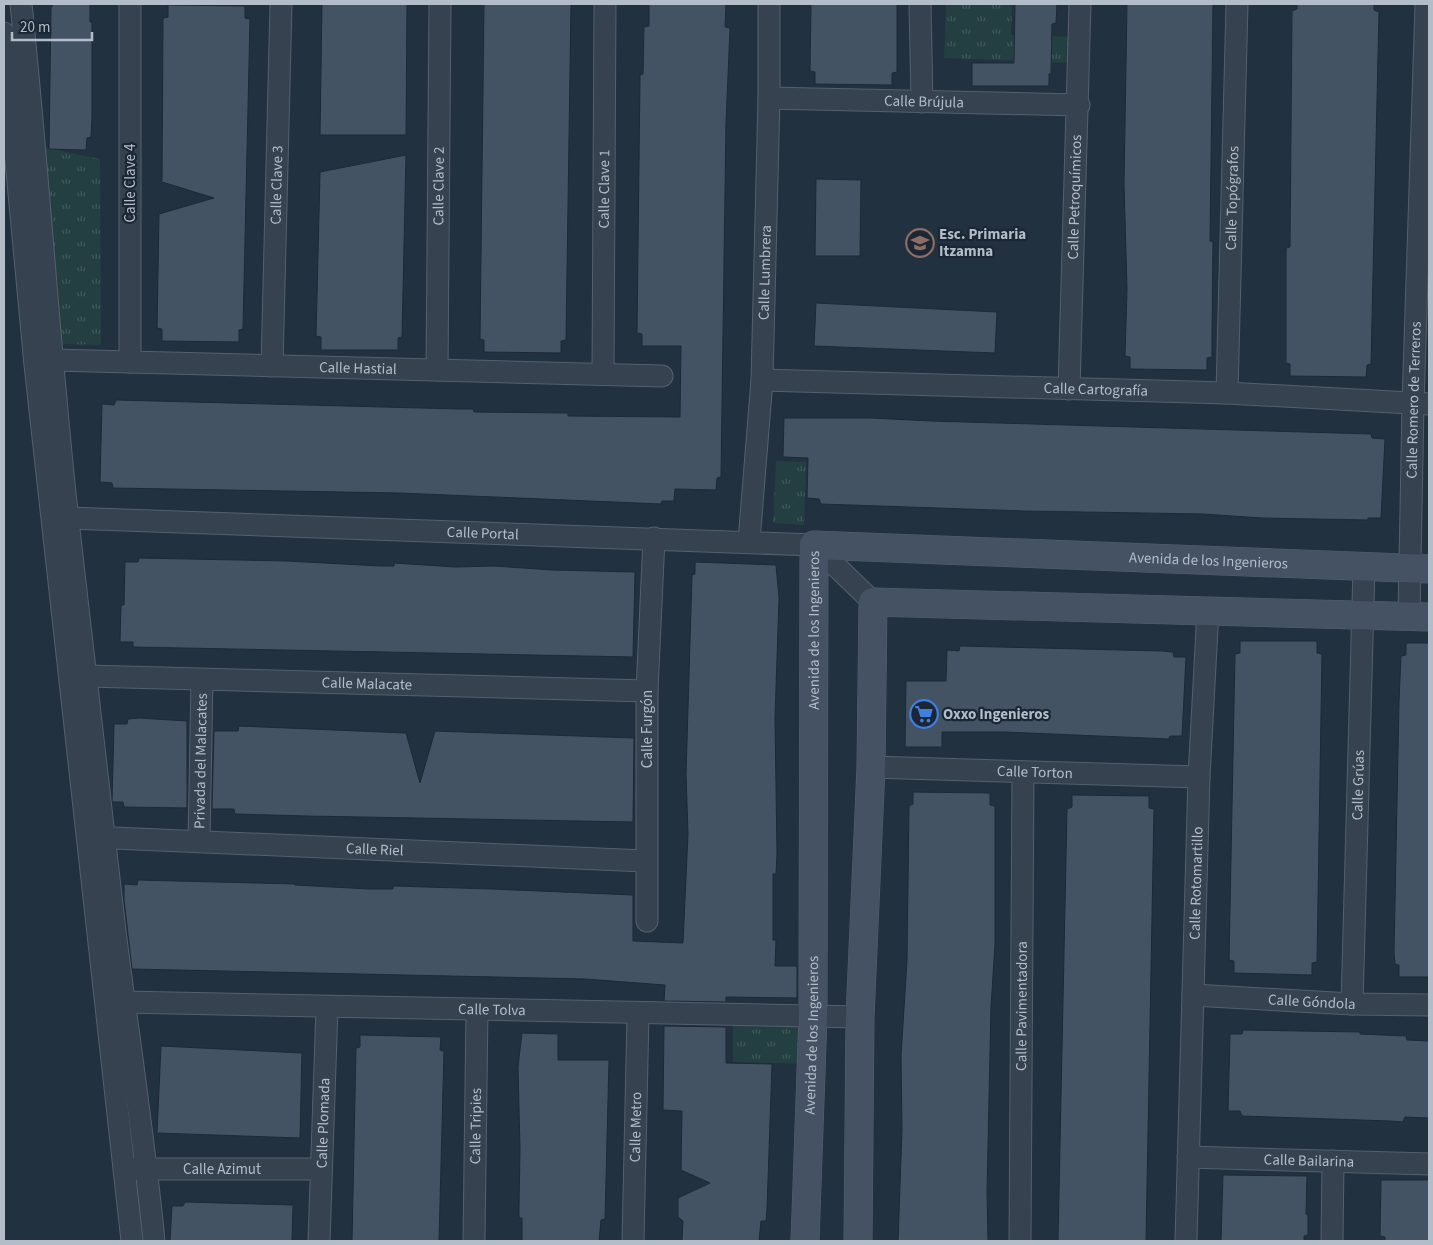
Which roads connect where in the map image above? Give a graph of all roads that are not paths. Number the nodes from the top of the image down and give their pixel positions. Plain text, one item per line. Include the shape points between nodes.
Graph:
1 (21, 4) edge
2 (130, 4) edge
3 (281, 4) edge
4 (440, 4) edge
5 (605, 4) edge
6 (769, 4) edge
7 (920, 4) edge
8 (1080, 4) edge
9 (1237, 4) edge
10 (1426, 4) edge
11 (4, 33) edge
12 (769, 98) junction
13 (922, 102) junction
14 (1079, 105) junction
15 (53, 360) junction
16 (130, 362) junction
17 (272, 366) junction
18 (437, 370) junction
19 (603, 374) junction
20 (662, 376) dead end
21 (762, 380) junction
22 (1069, 389) junction
23 (1227, 393) junction
24 (1421, 404) edge
25 (68, 518) junction
26 (654, 538) junction
27 (749, 541) junction
28 (814, 545) junction
29 (1364, 568) junction
30 (1419, 569) edge
31 (873, 602) junction
32 (1208, 610) junction
33 (1363, 615) junction
34 (1419, 616) edge
35 (87, 676) junction
36 (202, 680) junction
37 (647, 691) junction
38 (871, 766) junction
39 (1023, 772) junction
40 (1199, 777) junction
41 (95, 837) junction
42 (199, 841) junction
43 (645, 861) junction
44 (647, 920) dead end
45 (1193, 995) junction
46 (124, 1002) junction
47 (1352, 1004) junction
48 (1429, 1005) edge
49 (327, 1007) junction
50 (477, 1010) junction
51 (638, 1014) junction
52 (813, 1016) junction
53 (860, 1017) junction
54 (1188, 1157) junction
55 (1333, 1161) junction
56 (1429, 1164) edge
57 (147, 1168) junction
58 (320, 1169) junction
59 (123, 1170) junction
60 (132, 1241) edge
61 (154, 1241) edge
62 (319, 1241) edge
63 (474, 1241) edge
64 (633, 1241) edge
65 (805, 1241) edge
66 (858, 1241) edge
67 (1020, 1241) edge
68 (1186, 1241) edge
69 (1332, 1241) edge

1 - 15 street
2 - 16 street, Calle Clave 4
3 - 17 street, Calle Clave 3
4 - 18 street, Calle Clave 2
5 - 19 street, Calle Clave 1
6 - 12 street, Calle Lumbrera
7 - 13 street
8 - 14 street, Calle Petroquímicos
9 - 23 street, Calle Topógrafos
10 - 24 street, Calle Romero de Terreros
11 - 41 street via 35,366
12 - 13 street, Calle Brújula
12 - 21 street, Calle Lumbrera
13 - 14 street, Calle Brújula
14 - 22 street, Calle Petroquímicos
15 - 16 street, Calle Hastial
15 - 25 street
16 - 17 street, Calle Hastial
17 - 18 street, Calle Hastial
18 - 19 street, Calle Hastial
19 - 20 street, Calle Hastial
21 - 22 street, Calle Cartografía
21 - 27 street, Calle Lumbrera
22 - 23 street, Calle Cartografía
23 - 24 street, Calle Cartografía
24 - 30 street, Calle Romero de Terreros
25 - 26 street, Calle Portal
25 - 35 street
26 - 27 street, Calle Portal
26 - 37 street, Calle Furgón
27 - 28 street, Calle Portal
28 - 29 street, Avenida de los Ingenieros
28 - 31 street
28 - 52 street, Avenida de los Ingenieros
29 - 30 street, Avenida de los Ingenieros
29 - 33 street, Calle Grúas
30 - 34 street, Calle Romero de Terreros
31 - 32 street
31 - 38 street
32 - 33 street
32 - 40 street, Calle Rotomartillo
33 - 34 street
33 - 47 street, Calle Grúas
35 - 36 street, Calle Malacate
35 - 41 street
36 - 37 street, Calle Malacate
36 - 42 street, Privada del Malacates
37 - 43 street, Calle Furgón
38 - 39 street, Calle Torton
38 - 53 street
39 - 40 street, Calle Torton
39 - 67 street, Calle Pavimentadora
40 - 45 street, Calle Rotomartillo
41 - 42 street, Calle Riel
41 - 46 street
41 - 59 street
42 - 43 street, Calle Riel
43 - 44 street, Calle Furgón
45 - 47 street, Calle Góndola
45 - 54 street, Calle Rotomartillo
46 - 49 street, Calle Tolva
46 - 57 street
47 - 48 street, Calle Góndola
49 - 50 street, Calle Tolva
49 - 58 street, Calle Plomada
50 - 51 street, Calle Tolva
50 - 63 street, Calle Tripies
51 - 52 street, Calle Tolva
51 - 64 street, Calle Metro
52 - 53 street, Calle Tolva
52 - 65 street, Avenida de los Ingenieros
53 - 66 street
54 - 55 street, Calle Bailarina
54 - 68 street, Calle Rotomartillo
55 - 56 street, Calle Bailarina
55 - 69 street
57 - 58 street, Calle Azimut
57 - 59 street, Calle Azimut
57 - 61 street
58 - 62 street, Calle Plomada
59 - 60 street

